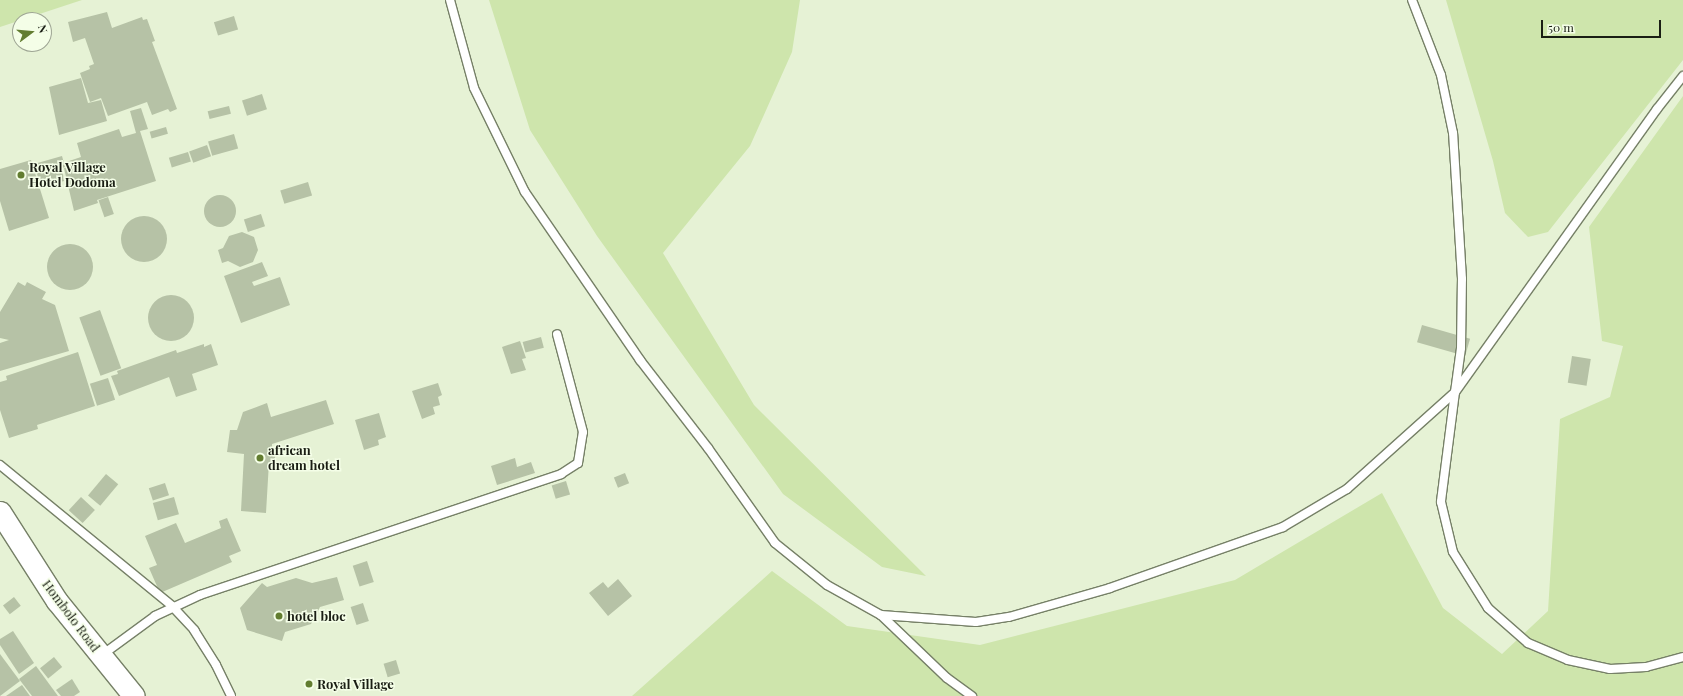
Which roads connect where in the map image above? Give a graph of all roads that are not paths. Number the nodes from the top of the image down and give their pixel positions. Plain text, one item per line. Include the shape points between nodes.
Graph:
1 (450, 0) edge
2 (1412, 0) edge
3 (1683, 76) edge
4 (557, 334) dead end
5 (1455, 392) junction
6 (0, 465) edge
7 (0, 512) edge
8 (172, 606) junction
9 (881, 614) junction
10 (101, 656) junction
11 (1683, 657) edge
12 (134, 696) edge
13 (231, 696) edge
14 (972, 696) edge

1 - 9 lane via 474,88 525,192 635,354 708,448 775,543 826,585
2 - 5 lane via 1441,75 1453,133 1462,279 1462,348
3 - 5 lane
4 - 8 lane via 583,432 578,463 561,474 207,592
5 - 9 lane via 1347,489 1283,527 1110,588 1009,617 976,622
5 - 11 lane via 1441,502 1453,552 1488,608 1528,643 1568,660 1610,669 1646,667
6 - 8 lane
7 - 10 street, Hombolo Road via 56,601
8 - 10 lane
8 - 13 lane via 194,630 216,665
9 - 14 lane via 947,678
10 - 12 street, Hombolo Road

